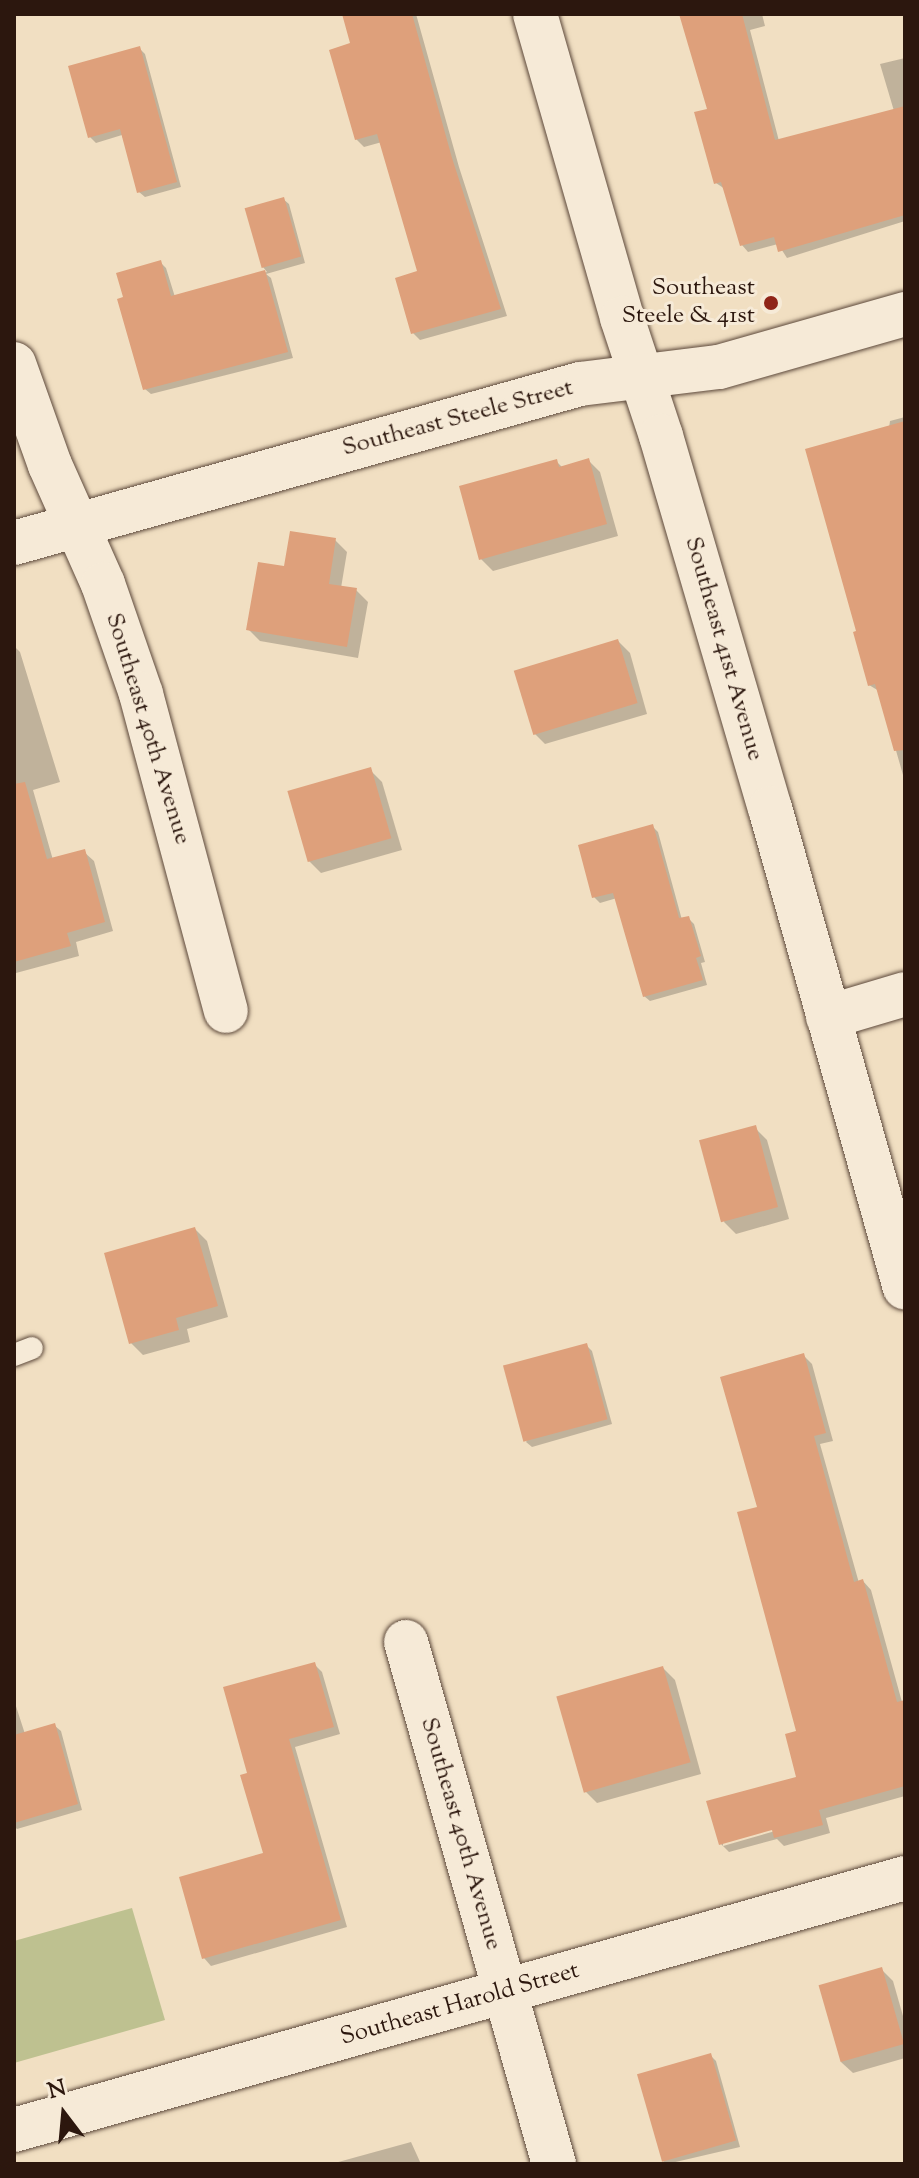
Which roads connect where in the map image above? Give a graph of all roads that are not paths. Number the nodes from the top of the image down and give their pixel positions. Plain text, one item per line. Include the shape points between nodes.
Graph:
1 (535, 14) edge
2 (905, 314) edge
3 (641, 376) junction
4 (16, 380) edge
5 (76, 525) junction
6 (14, 543) edge
7 (905, 994) edge
8 (226, 1011) dead end
9 (828, 1017) junction
10 (905, 1287) edge
11 (406, 1642) dead end
12 (905, 1878) edge
13 (505, 1992) junction
14 (14, 2130) edge
15 (554, 2164) edge

1 - 3 street, Southeast 41st Avenue
2 - 3 street, Southeast Steele Street via 719,367
3 - 5 street, Southeast Steele Street via 580,384
3 - 9 street, Southeast 41st Avenue
4 - 5 street, Southeast 40th Avenue
5 - 6 street, Southeast Steele Street
5 - 8 street, Southeast 40th Avenue via 103,584 141,694
7 - 9 street
9 - 10 street, Southeast 41st Avenue
11 - 13 street, Southeast 40th Avenue
12 - 13 street, Southeast Harold Street
13 - 14 street, Southeast Harold Street
13 - 15 street, Southeast 40th Avenue

